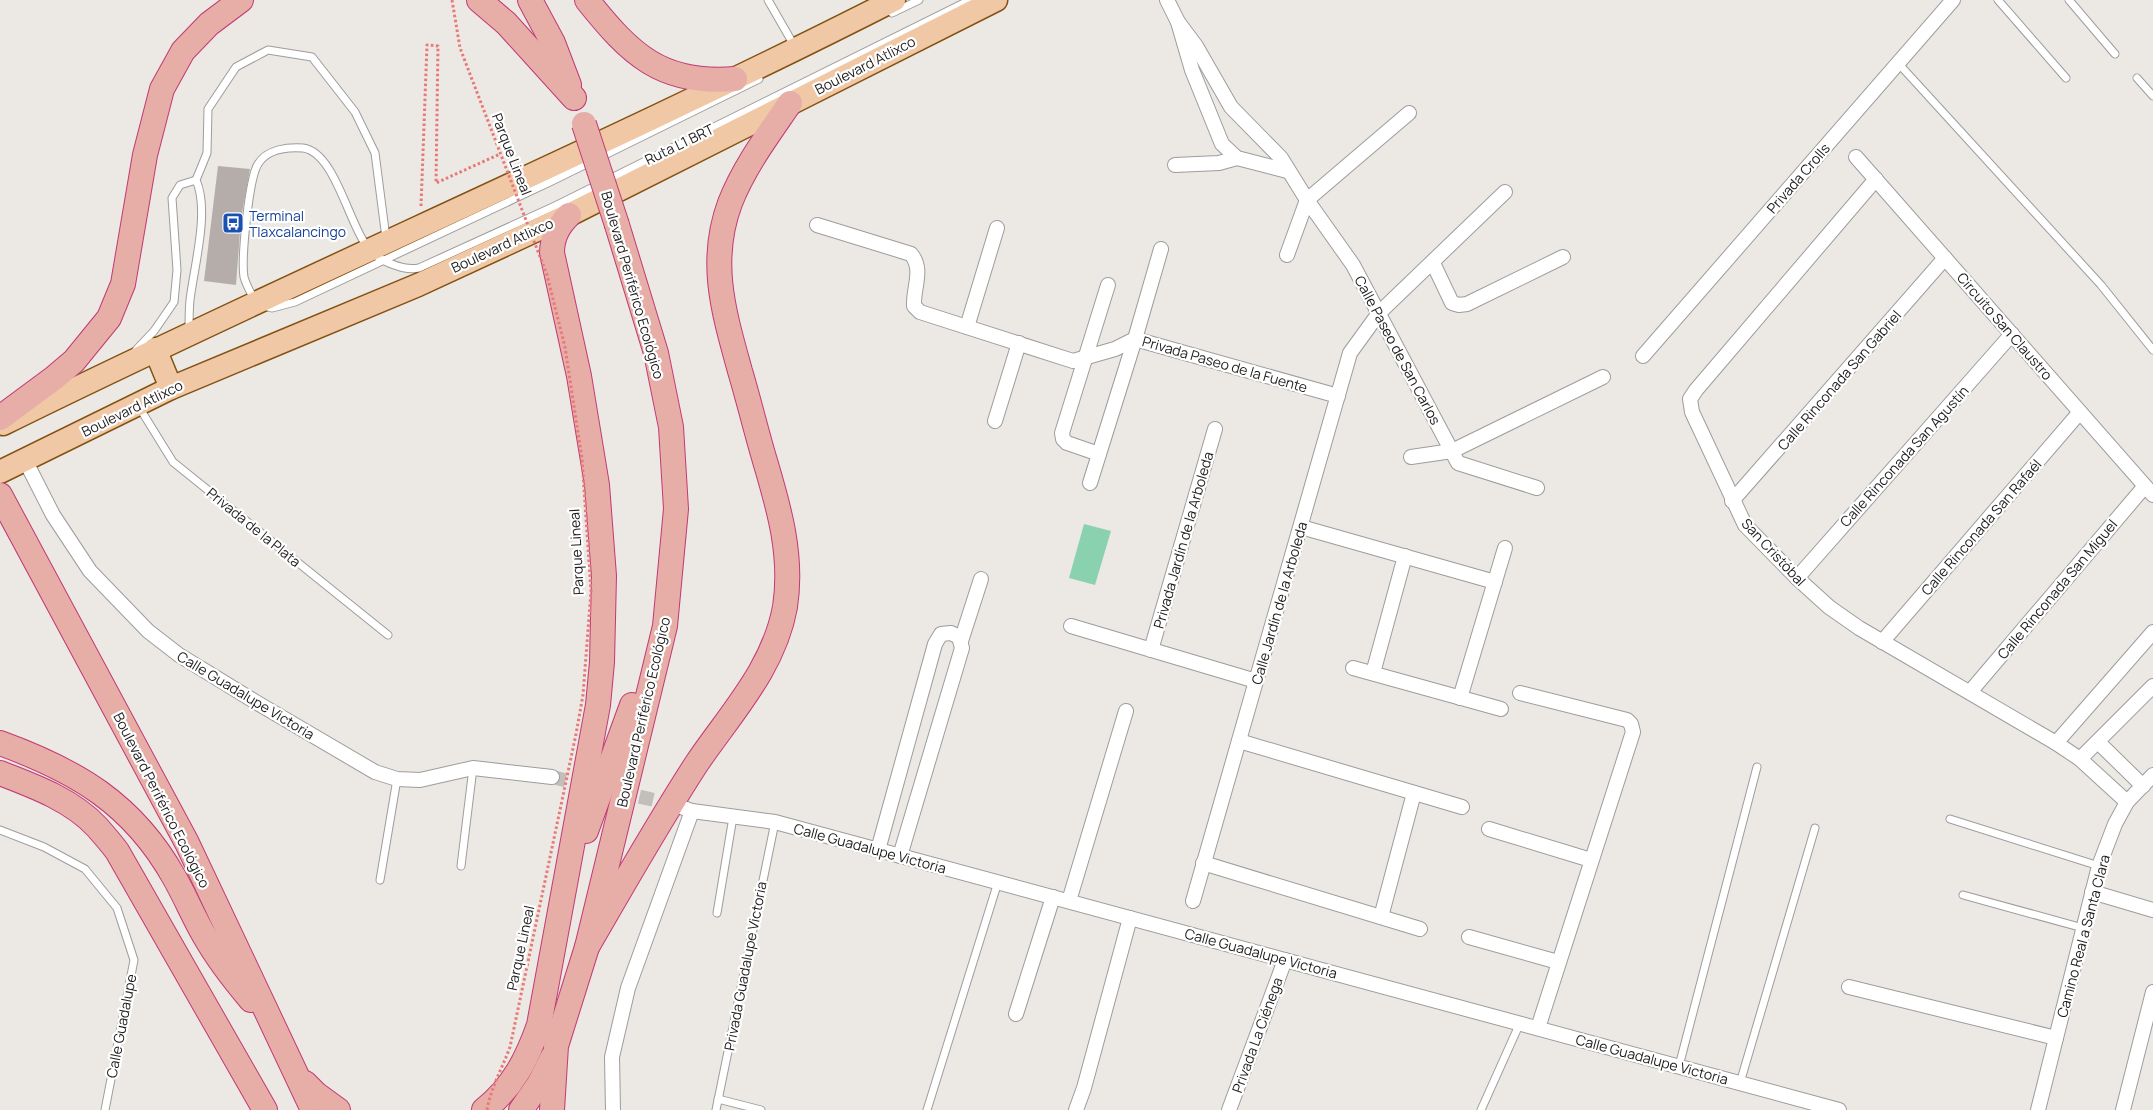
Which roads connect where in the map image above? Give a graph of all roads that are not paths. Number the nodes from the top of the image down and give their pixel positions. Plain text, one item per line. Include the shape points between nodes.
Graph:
1 (242, 0) edge
2 (479, 0) edge
3 (530, 0) edge
4 (587, 0) edge
5 (768, 0) edge
6 (919, 0) edge
7 (970, 0) edge
8 (996, 0) edge
9 (1166, 0) edge
10 (1953, 0) edge
11 (1998, 0) edge
12 (2069, 0) edge
13 (883, 6) edge
14 (1178, 22) junction
15 (796, 49) junction
16 (2115, 54) dead end
17 (1898, 63) junction
18 (764, 77) dead end
19 (2066, 78) dead end
20 (2137, 78) dead end
21 (735, 79) junction
22 (2153, 96) edge
23 (574, 98) junction
24 (790, 103) junction
25 (1409, 113) dead end
26 (1856, 157) dead end
27 (1237, 158) junction
28 (1175, 165) dead end
29 (1287, 171) junction
30 (1876, 179) junction
31 (196, 180) junction
32 (1505, 192) dead end
33 (1307, 200) junction
34 (569, 215) junction
35 (817, 225) dead end
36 (997, 228) dead end
37 (1161, 248) dead end
38 (380, 250) junction
39 (1287, 255) dead end
40 (1563, 257) dead end
41 (1945, 258) junction
42 (1432, 263) junction
43 (1108, 285) dead end
44 (257, 304) junction
45 (1379, 313) junction
46 (967, 327) junction
47 (189, 334) junction
48 (2012, 334) junction
49 (1136, 339) junction
50 (1019, 343) junction
51 (155, 349) junction
52 (2153, 350) edge
53 (1643, 356) dead end
54 (1086, 357) junction
55 (122, 365) junction
56 (1603, 377) dead end
57 (171, 388) junction
58 (1338, 396) junction
59 (138, 404) junction
60 (2080, 412) junction
61 (0, 418) edge
62 (994, 421) dead end
63 (0, 425) edge
64 (1215, 429) dead end
65 (1452, 451) junction
66 (1099, 454) junction
67 (1412, 457) dead end
68 (25, 460) junction
69 (0, 472) edge
70 (1090, 483) dead end
71 (1537, 488) dead end
72 (2149, 490) edge
73 (0, 495) edge
74 (1732, 501) junction
75 (1302, 527) junction
76 (1505, 548) dead end
77 (1405, 556) junction
78 (1797, 578) junction
79 (981, 579) dead end
80 (1494, 582) junction
81 (665, 626) junction
82 (1071, 626) dead end
83 (2153, 632) edge
84 (388, 635) dead end
85 (961, 641) junction
86 (1882, 642) junction
87 (1150, 650) junction
88 (1354, 668) dead end
89 (1373, 674) junction
90 (1256, 681) junction
91 (2153, 686) edge
92 (1970, 692) junction
93 (1520, 693) dead end
94 (1460, 698) junction
95 (1501, 709) dead end
96 (1126, 711) dead end
97 (1239, 741) junction
98 (2098, 742) junction
99 (0, 743) edge
100 (2056, 743) junction
101 (2080, 759) junction
102 (1757, 767) dead end
103 (473, 768) junction
104 (0, 773) edge
105 (2153, 776) edge
106 (552, 777) tunnel mouth
107 (397, 779) junction
108 (2142, 786) junction
109 (1414, 793) junction
110 (2127, 802) junction
111 (1462, 807) dead end
112 (734, 817) junction
113 (1950, 819) dead end
114 (775, 822) junction
115 (1815, 828) dead end
116 (1489, 829) dead end
117 (0, 830) edge
118 (878, 850) junction
119 (900, 856) junction
120 (1591, 860) junction
121 (1203, 863) junction
122 (461, 866) dead end
123 (2100, 866) junction
124 (380, 880) dead end
125 (998, 882) junction
126 (566, 884) junction
127 (2092, 892) junction
128 (1964, 895) dead end
129 (1053, 897) junction
130 (1193, 900) dead end
131 (1069, 901) junction
132 (2153, 910) edge
133 (717, 913) dead end
134 (1381, 917) junction
135 (1130, 918) junction
136 (2083, 928) junction
137 (1420, 929) dead end
138 (1469, 937) dead end
139 (587, 947) junction
140 (1285, 960) junction
141 (1558, 962) junction
142 (1848, 987) dead end
143 (2153, 992) edge
144 (1016, 1014) dead end
145 (2150, 1015) edge
146 (269, 1018) junction
147 (1520, 1023) junction
148 (1538, 1028) junction
149 (2056, 1038) junction
150 (556, 1046) junction
151 (290, 1064) junction
152 (1679, 1066) junction
153 (1740, 1083) junction
154 (718, 1099) junction
155 (105, 1110) edge
156 (264, 1110) edge
157 (313, 1110) edge
158 (338, 1110) edge
159 (486, 1110) edge
160 (521, 1110) edge
161 (552, 1110) edge
162 (613, 1110) edge
163 (716, 1110) edge
164 (761, 1110) edge
165 (926, 1110) edge
166 (1076, 1110) edge
167 (1229, 1110) edge
168 (1481, 1110) edge
169 (1839, 1110) edge
170 (2038, 1110) edge
171 (2123, 1110) edge

1 - 61 highway via 209,24 183,51 162,89 145,155 123,284 109,318 74,361
2 - 23 highway via 506,23
3 - 23 highway, Boulevard Periférico Ecológico via 553,44
4 - 21 highway via 620,40 655,66 699,80
5 - 15 lane
6 - 13 lane
7 - 38 lane, Ruta L1 BRT via 554,206 425,266 406,268
8 - 24 main road, Boulevard Atlixco
9 - 14 street, Calle Paseo de San Carlos
10 - 17 street, Privada Crolls
11 - 19 lane
12 - 16 lane
13 - 15 main road
14 - 27 street, Calle Paseo de San Carlos via 1217,136
14 - 29 street, Calle Paseo de San Carlos via 1196,46 1231,107 1281,158
15 - 21 main road
17 - 52 lane via 2101,285
17 - 53 street, Privada Crolls
18 - 38 lane, Ruta L1 BRT via 633,142
20 - 22 lane
21 - 38 main road via 428,222
23 - 81 highway, Boulevard Periférico Ecológico, bridge via 656,353 671,427 676,509
24 - 34 main road, Boulevard Atlixco
24 - 139 highway via 736,188 721,238 719,272 722,306 783,530 788,568 785,608 774,646 755,682 692,772
25 - 33 street
26 - 30 street, Circuito San Claustro
27 - 28 street via 1218,163
27 - 29 street
29 - 33 street, Calle Paseo de San Carlos
30 - 41 street, Circuito San Claustro
30 - 74 street, San Cristóbal via 1690,399 1692,412
31 - 38 lane via 207,153 208,109 236,67 268,50 312,57 355,112 375,152
31 - 47 lane via 200,189 201,219
31 - 55 lane via 180,184 172,198 177,270 174,302 154,331
32 - 42 street, Calle Jardín de la Arboleda
33 - 39 street
33 - 45 street, Calle Paseo de San Carlos via 1353,265
34 - 57 main road, Boulevard Atlixco via 418,284
34 - 126 highway via 562,221 554,238 552,260 579,376 596,476 602,530 604,619 598,705
35 - 46 street, Privada Paseo de la Fuente via 911,254 919,272 914,306 920,312
36 - 46 street
37 - 49 street
38 - 44 main road
38 - 44 lane via 362,239 324,162 304,148 273,151 258,164 247,220 244,276
40 - 42 street via 1459,305 1452,303
41 - 48 street, Circuito San Claustro
41 - 74 street, Calle Rinconada San Gabriel
42 - 45 street, Calle Jardín de la Arboleda
43 - 54 street
44 - 47 main road
45 - 58 street, Calle Jardín de la Arboleda via 1350,353
45 - 65 street, Calle Paseo de San Carlos
46 - 50 street, Privada Paseo de la Fuente
47 - 51 main road
48 - 60 street, Circuito San Claustro
48 - 78 street, Calle Rinconada San Agustín
49 - 54 street, Privada Paseo de la Fuente
49 - 58 street, Privada Paseo de la Fuente
49 - 66 street
50 - 54 street, Privada Paseo de la Fuente via 1073,360
50 - 62 street
51 - 55 main road
51 - 57 main road
54 - 66 street via 1062,439
55 - 63 main road
56 - 65 street
57 - 59 main road, Boulevard Atlixco
58 - 75 street, Calle Jardín de la Arboleda
59 - 68 main road, Boulevard Atlixco
59 - 84 lane, Privada de la Plata via 173,462
60 - 72 street, Circuito San Claustro
60 - 86 street, Calle Rinconada San Rafaél
64 - 87 street, Privada Jardín de la Arboleda
65 - 67 street
65 - 71 street, Calle Paseo de San Carlos via 1458,464
66 - 70 street
68 - 69 main road, Boulevard Atlixco
68 - 107 street, Calle Guadalupe Victoria via 90,571 148,631 179,655 254,701 375,772
72 - 92 street, Calle Rinconada San Miguel
73 - 146 highway, Boulevard Periférico Ecológico via 187,843
74 - 78 street, San Cristóbal via 1745,525
75 - 77 street
75 - 90 street, Calle Jardín de la Arboleda
76 - 80 street
77 - 80 street
77 - 89 street
78 - 86 street, San Cristóbal via 1829,607
79 - 85 street
80 - 94 street
81 - 126 highway via 641,681
81 - 139 highway, Boulevard Periférico Ecológico
82 - 87 street
83 - 100 street
85 - 118 street via 950,633 941,634 935,644
85 - 119 street via 962,648
86 - 92 street, San Cristóbal
87 - 90 street
88 - 89 street
89 - 94 street
90 - 97 street, Calle Jardín de la Arboleda
91 - 98 street
92 - 100 street, San Cristóbal
93 - 120 street via 1627,720 1631,724 1632,732
94 - 95 street
96 - 131 street
97 - 109 street
97 - 121 street, Calle Jardín de la Arboleda
98 - 101 street
98 - 108 street
99 - 146 highway via 74,775 134,822 163,859 217,956
100 - 101 street, San Cristóbal
101 - 110 street, San Cristóbal
102 - 152 lane
103 - 106 street, Calle Guadalupe Victoria
103 - 107 street, Calle Guadalupe Victoria via 420,780
103 - 122 lane
104 - 156 highway via 62,800 97,826 117,851
105 - 108 street, Camino Real a Santa Clara
107 - 124 lane
108 - 110 street, Camino Real a Santa Clara
109 - 111 street
109 - 134 street
110 - 123 street, Camino Real a Santa Clara via 2115,824
112 - 114 street, Calle Guadalupe Victoria
112 - 133 lane
112 - 162 street, Calle Guadalupe Victoria via 687,809 628,988 612,1057
113 - 123 lane
114 - 118 street, Calle Guadalupe Victoria
114 - 154 lane, Privada Guadalupe Victoria
115 - 153 lane
116 - 120 street
117 - 155 lane, Calle Guadalupe via 44,846 85,869 117,908 134,960
118 - 119 street, Calle Guadalupe Victoria
119 - 125 street, Calle Guadalupe Victoria
120 - 141 street
121 - 130 street, Calle Jardín de la Arboleda
121 - 134 street
123 - 127 street, Camino Real a Santa Clara
125 - 129 street, Calle Guadalupe Victoria
125 - 165 lane
126 - 159 highway via 539,1025 514,1079
127 - 132 street
127 - 136 street, Camino Real a Santa Clara
128 - 136 lane
129 - 131 street, Calle Guadalupe Victoria
129 - 144 street
131 - 135 street, Calle Guadalupe Victoria
134 - 137 street
135 - 140 street, Calle Guadalupe Victoria
135 - 166 street
136 - 149 street, Camino Real a Santa Clara
138 - 141 street
139 - 150 highway, Boulevard Periférico Ecológico
140 - 147 street, Calle Guadalupe Victoria
140 - 167 street, Privada La Ciénega
141 - 148 street
142 - 149 street
143 - 145 street
145 - 171 street
146 - 151 highway, Boulevard Periférico Ecológico
147 - 148 street, Calle Guadalupe Victoria
147 - 168 lane
148 - 152 street, Calle Guadalupe Victoria
149 - 170 street, Camino Real a Santa Clara
150 - 160 highway via 539,1084
150 - 161 highway, Boulevard Periférico Ecológico
151 - 157 highway, Boulevard Periférico Ecológico
151 - 158 highway via 316,1094
152 - 153 street, Calle Guadalupe Victoria
153 - 169 street, Calle Guadalupe Victoria
154 - 163 lane, Privada Guadalupe Victoria
154 - 164 lane

